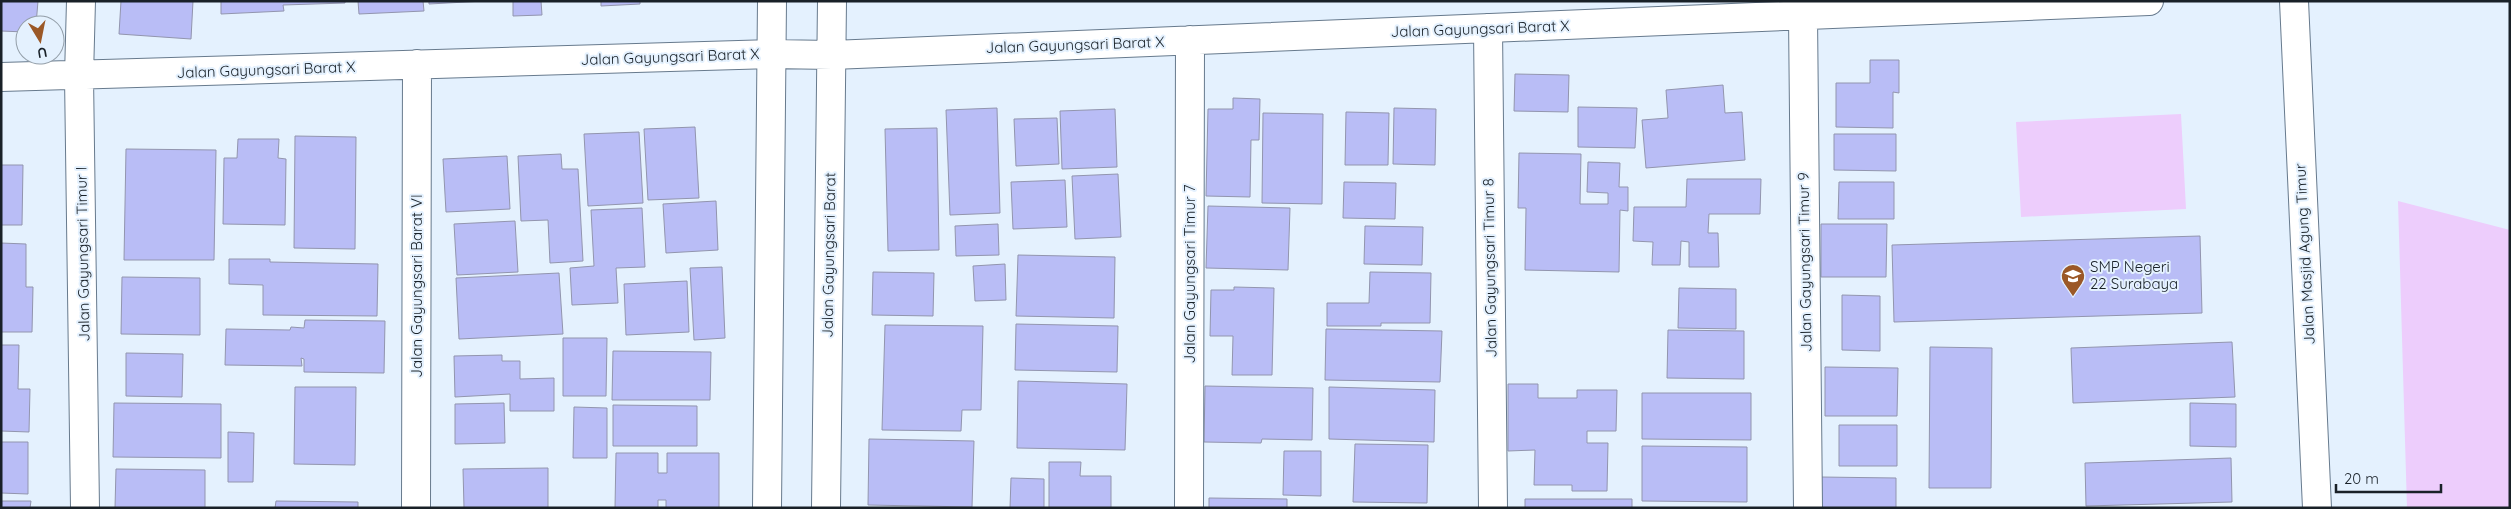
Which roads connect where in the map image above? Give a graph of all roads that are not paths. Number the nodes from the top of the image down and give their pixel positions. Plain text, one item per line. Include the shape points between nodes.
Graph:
1 (81, 1) edge
2 (772, 1) edge
3 (832, 1) edge
4 (2149, 1) edge
5 (2294, 1) edge
6 (1803, 16) junction
7 (1488, 28) junction
8 (1190, 40) junction
9 (771, 54) junction
10 (832, 55) junction
11 (417, 64) junction
12 (79, 76) junction
13 (1, 77) edge
14 (85, 508) edge
15 (416, 508) edge
16 (768, 508) edge
17 (826, 508) edge
18 (1189, 508) edge
19 (1493, 508) edge
20 (1808, 508) edge
21 (2317, 508) edge

1 - 12 street, Jalan Gayungsari Timur I
2 - 9 street
3 - 10 street, Jalan Gayungsari Barat
4 - 6 street, Jalan Gayungsari Barat X
5 - 21 street, Jalan Masjid Agung Timur
6 - 7 street, Jalan Gayungsari Barat X
6 - 20 street, Jalan Gayungsari Timur 9
7 - 8 street, Jalan Gayungsari Barat X
7 - 19 street, Jalan Gayungsari Timur 8
8 - 10 street, Jalan Gayungsari Barat X
8 - 18 street, Jalan Gayungsari Timur 7
9 - 10 street, Jalan Gayungsari Barat X
9 - 11 street, Jalan Gayungsari Barat X
9 - 16 street
10 - 17 street, Jalan Gayungsari Barat
11 - 12 street, Jalan Gayungsari Barat X
11 - 15 street, Jalan Gayungsari Barat VI
12 - 13 street, Jalan Gayungsari Barat X
12 - 14 street, Jalan Gayungsari Timur I

